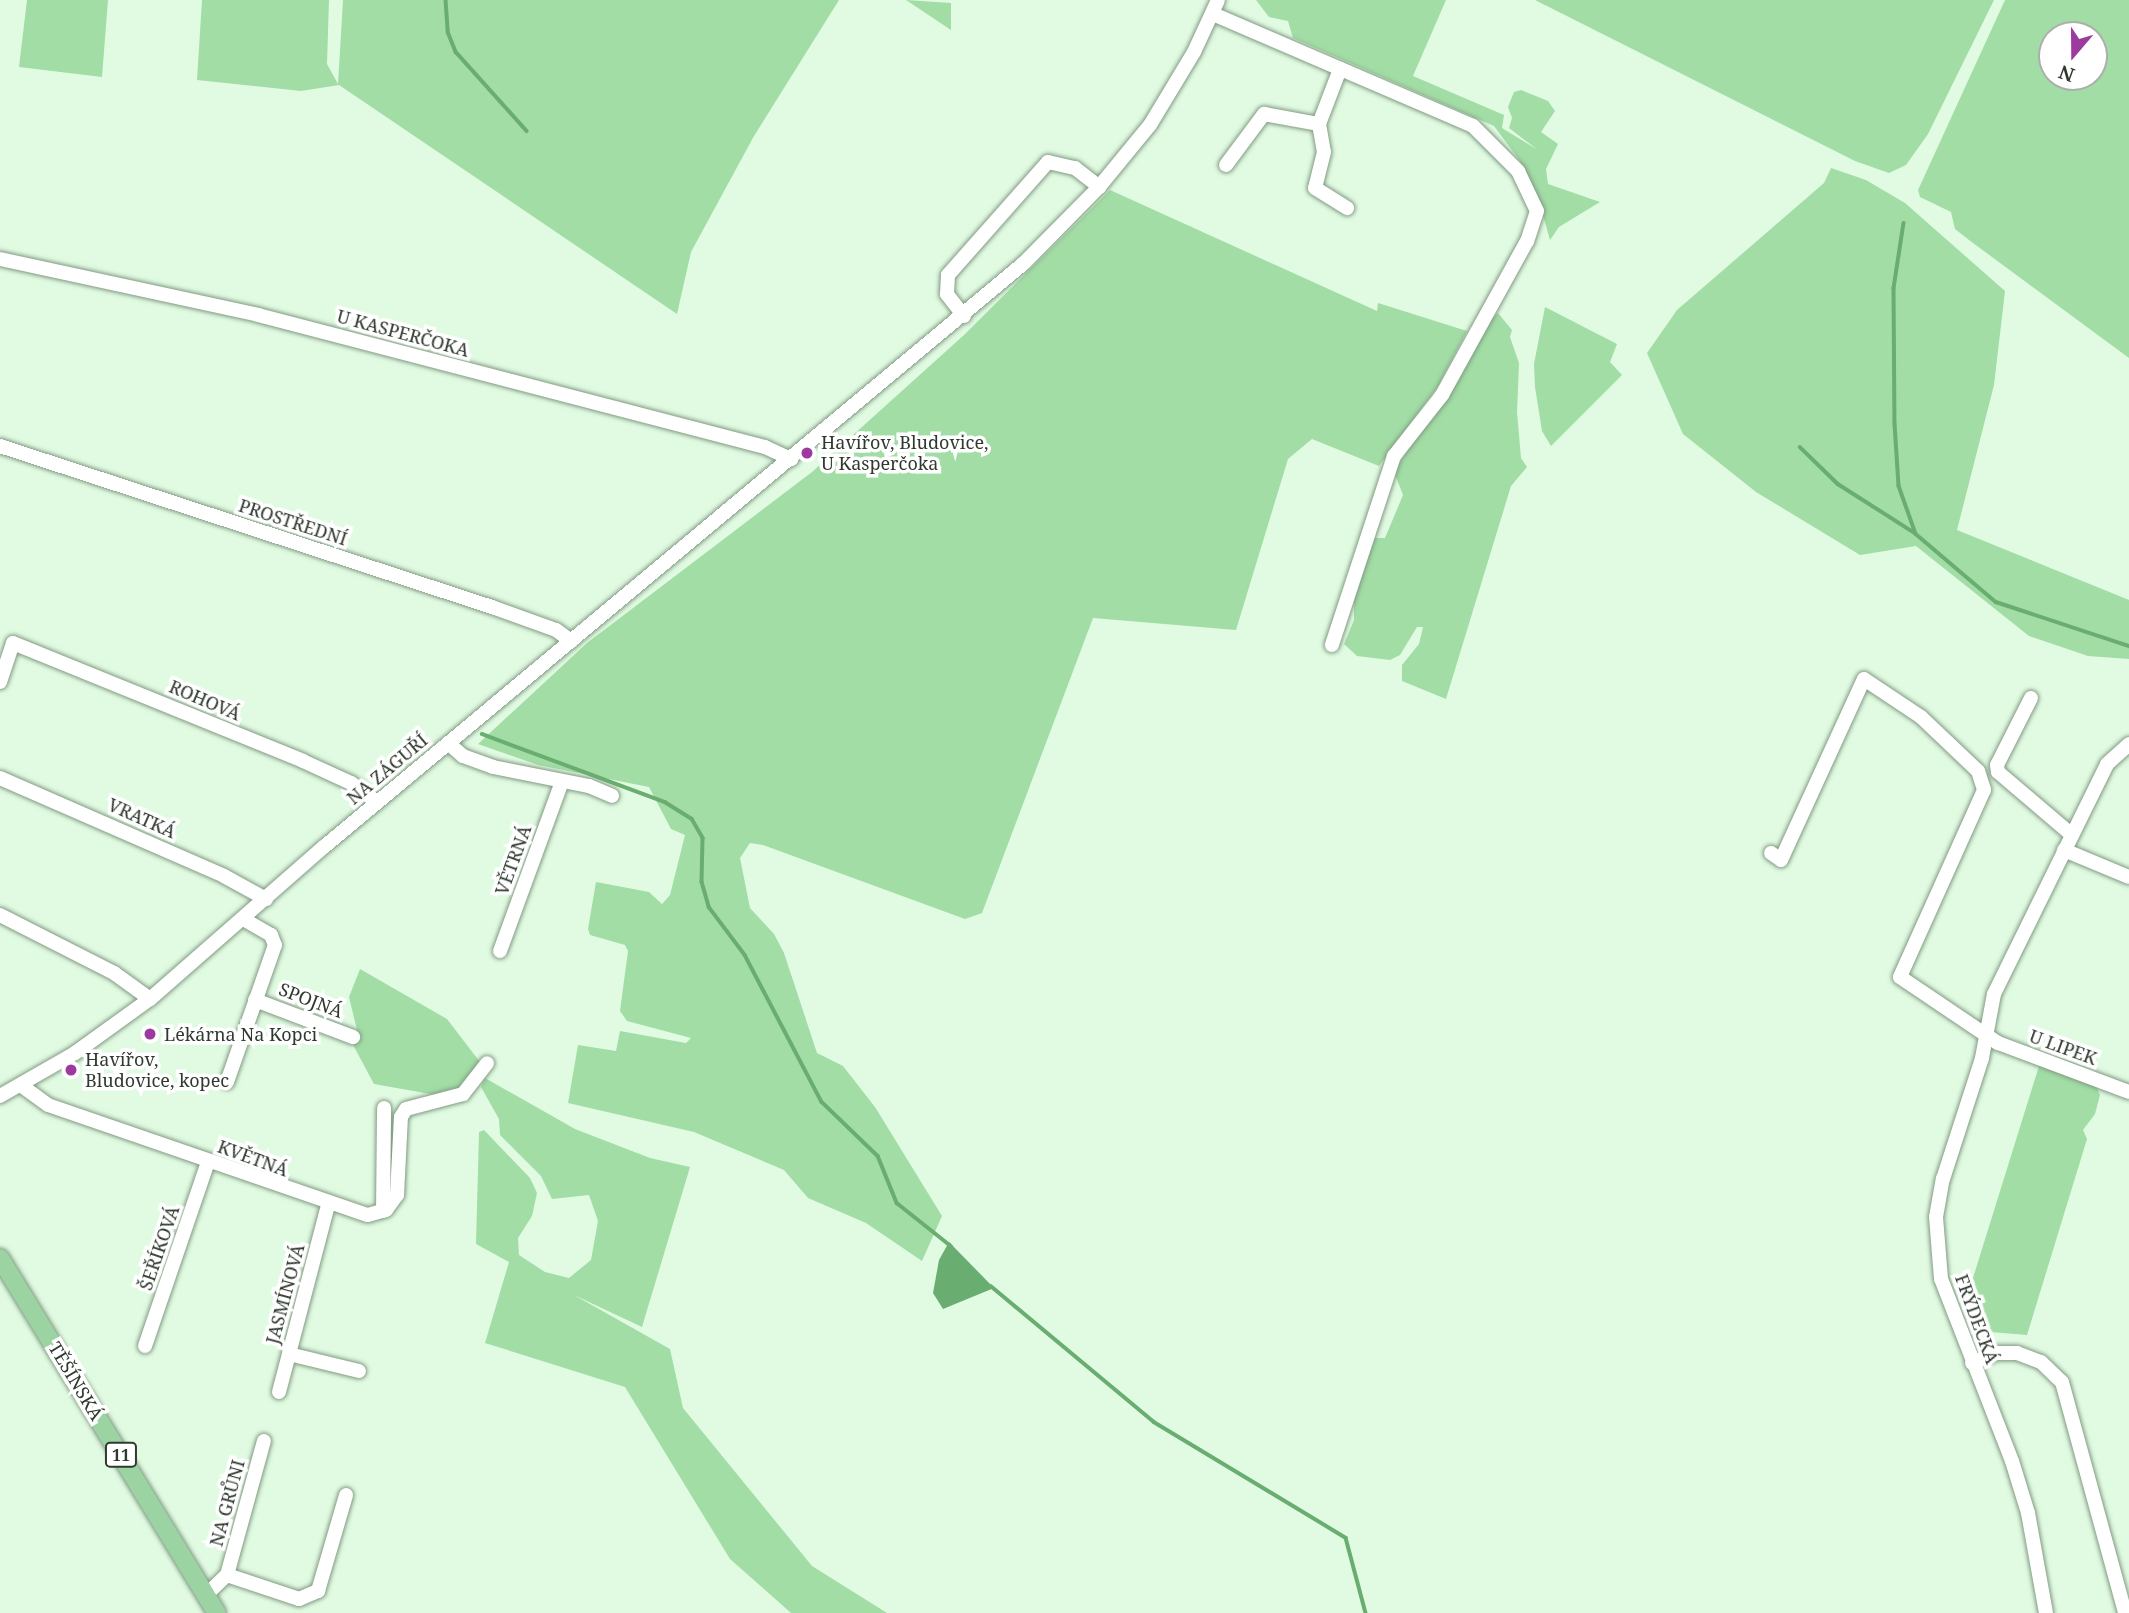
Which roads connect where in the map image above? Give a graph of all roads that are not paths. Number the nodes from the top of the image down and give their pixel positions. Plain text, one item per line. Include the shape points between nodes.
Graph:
1 (1215, 7) edge
2 (1340, 69) junction
3 (1319, 124) junction
4 (1226, 165) dead end
5 (1100, 187) junction
6 (1348, 208) dead end
7 (0, 259) edge
8 (964, 316) junction
9 (0, 446) edge
10 (791, 459) junction
11 (6, 640) edge
12 (571, 641) junction
13 (1332, 645) dead end
14 (0, 682) edge
15 (2031, 698) dead end
16 (448, 743) junction
17 (2129, 744) edge
18 (0, 778) edge
19 (562, 782) junction
20 (612, 796) dead end
21 (377, 803) junction
22 (2072, 835) junction
23 (2064, 850) junction
24 (1780, 859) dead end
25 (2129, 877) edge
26 (265, 898) junction
27 (0, 915) edge
28 (243, 919) junction
29 (500, 951) dead end
30 (150, 999) junction
31 (255, 1000) junction
32 (1984, 1035) junction
33 (353, 1037) dead end
34 (487, 1063) dead end
35 (227, 1082) dead end
36 (22, 1086) junction
37 (2129, 1091) edge
38 (0, 1096) edge
39 (384, 1108) dead end
40 (208, 1162) junction
41 (328, 1205) junction
42 (383, 1211) junction
43 (0, 1258) edge
44 (145, 1346) dead end
45 (289, 1354) junction
46 (1972, 1363) junction
47 (359, 1371) dead end
48 (279, 1392) dead end
49 (264, 1441) dead end
50 (346, 1495) dead end
51 (228, 1575) junction
52 (206, 1595) junction
53 (217, 1613) edge
54 (2046, 1613) edge
55 (2125, 1613) edge

1 - 2 street
1 - 5 street, NA ZÁGUŘÍ via 1164,105
2 - 3 street
2 - 13 street via 1474,126 1518,171 1537,211 1527,241 1442,395 1394,456
3 - 4 street via 1264,114
3 - 6 street via 1324,152 1315,188
5 - 8 street, NA ZÁGUŘÍ
5 - 8 street via 1075,167 1048,162 948,275 947,294
7 - 10 street, U KASPERČOKA via 283,322 765,447
8 - 10 street, NA ZÁGUŘÍ
9 - 12 street, PROSTŘEDNÍ via 492,607 556,630
10 - 12 street, NA ZÁGUŘÍ
11 - 14 street, ROHOVÁ
11 - 21 street, ROHOVÁ via 303,761 351,783
12 - 16 street, NA ZÁGUŘÍ
15 - 22 street via 1997,765 1998,772
16 - 19 street via 477,762
16 - 21 street, NA ZÁGUŘÍ
17 - 22 street, FRÝDECKÁ via 2107,764
18 - 26 street, VRATKÁ via 236,881
19 - 20 street
19 - 29 street, VĚTRNÁ
21 - 26 street, NA ZÁGUŘÍ
22 - 23 street, FRÝDECKÁ
23 - 25 street
23 - 32 street, FRÝDECKÁ via 1994,994
24 - 32 street, U LIPEK via 1864,679 1920,717 1978,771 1984,790 1900,978
26 - 28 street, NA ZÁGUŘÍ
27 - 30 street via 104,968
28 - 30 street, NA ZÁGUŘÍ
28 - 31 street, SPOJNÁ via 271,935 275,945
30 - 36 street, NA ZÁGUŘÍ
31 - 33 street, SPOJNÁ
31 - 35 street, SPOJNÁ
32 - 37 street, U LIPEK
32 - 46 street, FRÝDECKÁ via 1973,1091 1943,1179 1935,1234 1941,1279
34 - 42 street via 463,1094 415,1103 401,1117 399,1190
36 - 38 street, NA ZÁGUŘÍ
36 - 40 street, KVĚTNÁ via 48,1105
39 - 42 street
40 - 41 street, KVĚTNÁ
40 - 44 street, ŠEŘÍKOVÁ
41 - 42 street, KVĚTNÁ via 363,1215
41 - 45 street, JASMÍNOVÁ
43 - 52 main road, TĚŠÍNSKÁ / 11
45 - 47 street
45 - 48 street, JASMÍNOVÁ
46 - 54 street, FRÝDECKÁ via 2024,1500
46 - 55 street via 1995,1353 2017,1353 2041,1362 2062,1382
49 - 51 street, NA GRŮNI
50 - 51 street, NA GRŮNI via 318,1591 299,1598
51 - 52 street, NA GRŮNI
52 - 53 main road, TĚŠÍNSKÁ / 11

